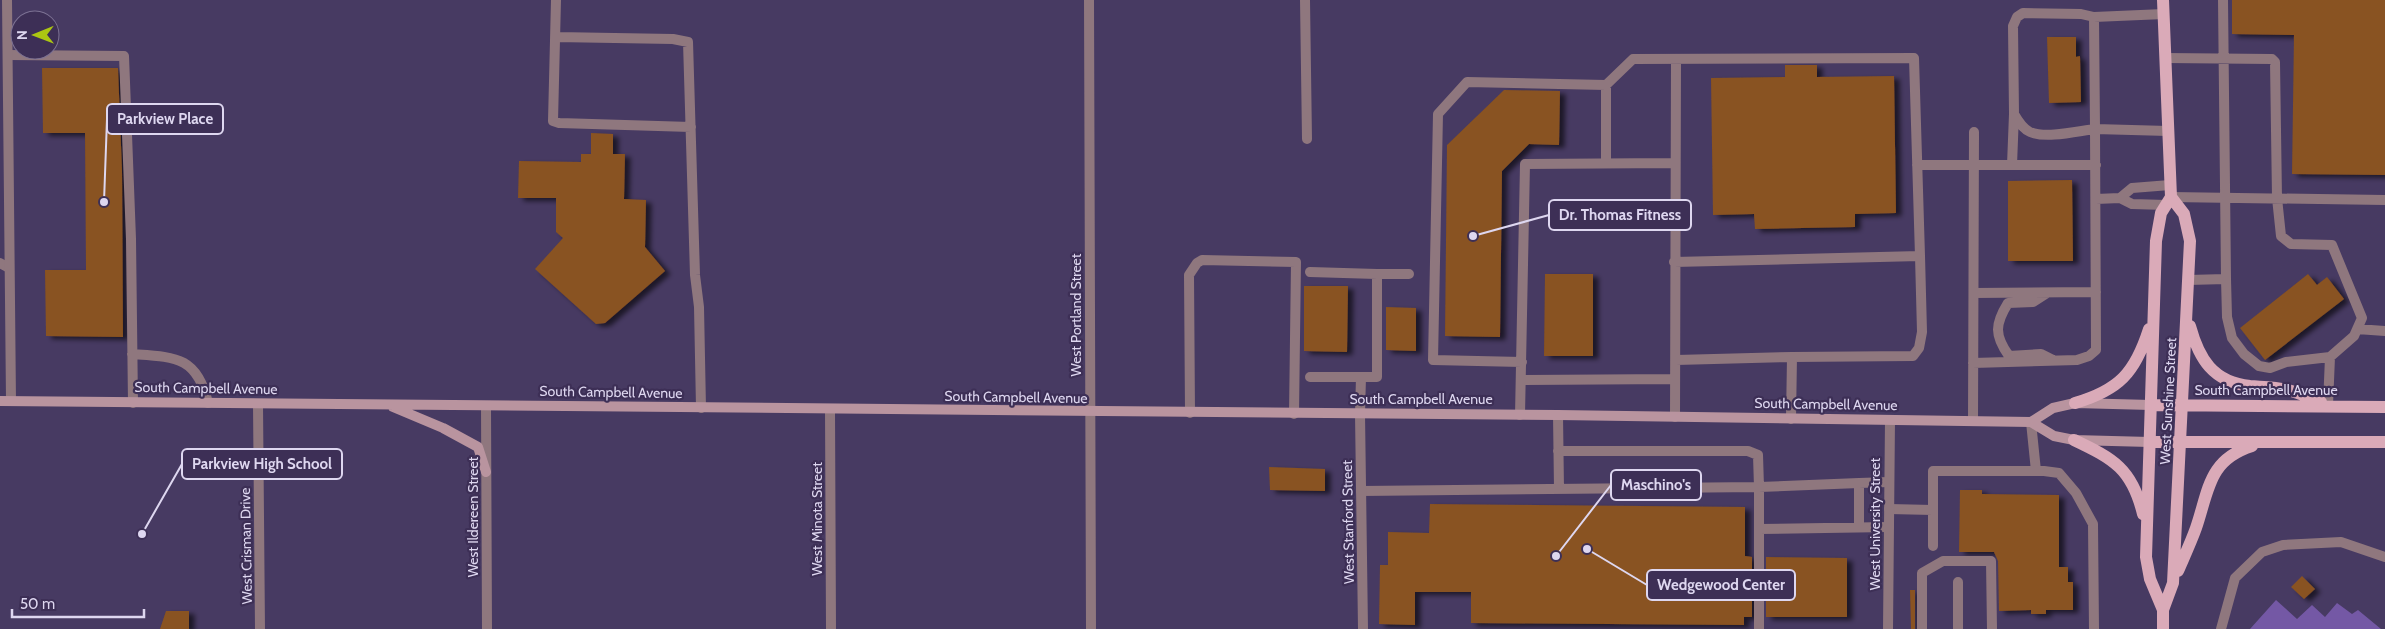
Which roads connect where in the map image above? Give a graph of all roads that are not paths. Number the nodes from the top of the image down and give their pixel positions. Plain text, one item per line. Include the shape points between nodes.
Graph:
1 (7, 0) edge
2 (556, 0) edge
3 (1089, 0) edge
4 (1305, 0) edge
5 (2163, 0) edge
6 (2224, 0) edge
7 (2164, 14) junction
8 (2094, 17) junction
9 (556, 37) junction
10 (8, 55) junction
11 (2165, 58) junction
12 (1676, 59) junction
13 (2224, 60) junction
14 (1606, 84) junction
15 (2014, 114) junction
16 (691, 127) junction
17 (2095, 129) junction
18 (2168, 131) junction
19 (1974, 132) dead end
20 (1307, 139) dead end
21 (4, 150) edge
22 (1606, 162) junction
23 (1674, 163) junction
24 (2096, 164) junction
25 (1917, 165) junction
26 (2012, 165) junction
27 (1974, 166) junction
28 (2169, 196) junction
29 (2120, 198) junction
30 (2226, 198) junction
31 (2277, 198) junction
32 (2096, 199) junction
33 (2385, 200) edge
34 (4, 219) edge
35 (1920, 256) junction
36 (1674, 262) junction
37 (5, 266) edge
38 (1310, 272) dead end
39 (1377, 274) junction
40 (1409, 274) dead end
41 (2226, 279) junction
42 (2188, 280) junction
43 (2096, 292) junction
44 (1974, 293) junction
45 (2047, 293) junction
46 (2154, 315) junction
47 (2187, 316) junction
48 (2357, 330) junction
49 (2385, 331) edge
50 (132, 354) junction
51 (1792, 357) junction
52 (2330, 357) junction
53 (1676, 360) junction
54 (1522, 362) junction
55 (2056, 362) junction
56 (1973, 363) junction
57 (1310, 377) dead end
58 (1361, 377) junction
59 (1675, 379) junction
60 (1521, 380) junction
61 (0, 401) edge
62 (11, 401) junction
63 (2075, 402) junction
64 (133, 403) junction
65 (208, 403) junction
66 (258, 404) junction
67 (388, 405) junction
68 (2151, 405) junction
69 (2328, 405) junction
70 (486, 406) junction
71 (2183, 406) junction
72 (2385, 407) edge
73 (701, 408) junction
74 (830, 410) junction
75 (1090, 412) junction
76 (1190, 413) junction
77 (1294, 414) junction
78 (1360, 414) junction
79 (1520, 415) junction
80 (1558, 415) junction
81 (1675, 417) junction
82 (1792, 418) junction
83 (1890, 420) junction
84 (1973, 421) junction
85 (2032, 422) junction
86 (2074, 440) junction
87 (2150, 442) junction
88 (2181, 442) junction
89 (2274, 442) junction
90 (2385, 442) edge
91 (1558, 450) junction
92 (2036, 471) junction
93 (486, 472) junction
94 (1890, 482) junction
95 (1859, 483) junction
96 (1759, 487) junction
97 (1559, 489) junction
98 (1361, 491) junction
99 (1889, 509) junction
100 (1932, 510) junction
101 (1859, 527) junction
102 (1889, 527) junction
103 (2147, 527) junction
104 (1759, 529) junction
105 (1933, 546) dead end
106 (2385, 557) edge
107 (1958, 582) dead end
108 (2174, 583) junction
109 (2163, 610) junction
110 (260, 629) edge
111 (487, 629) edge
112 (831, 629) edge
113 (1091, 629) edge
114 (1363, 629) edge
115 (1759, 629) edge
116 (1888, 629) edge
117 (1922, 629) edge
118 (1958, 629) edge
119 (1992, 629) edge
120 (2094, 629) edge
121 (2163, 629) edge
122 (2221, 629) edge

1 - 10 street
2 - 9 street
3 - 75 street, West Portland Street
4 - 20 street
5 - 7 main road, West Sunshine Street
6 - 13 street
7 - 8 street
7 - 11 main road, West Sunshine Street
8 - 15 street via 2024,13 2017,17 2013,26
8 - 17 street
9 - 16 street via 688,42
9 - 16 street via 553,121
10 - 21 street
10 - 50 street via 124,56
11 - 13 street
11 - 18 main road, West Sunshine Street
12 - 14 street via 1633,59
12 - 23 street
12 - 25 street via 1914,58
13 - 30 street
13 - 31 street via 2272,59 2274,62
14 - 22 street
14 - 54 street via 1468,82 1438,114 1433,360
15 - 17 street via 2030,132
15 - 26 street
16 - 73 street
17 - 18 street
17 - 24 street
18 - 28 main road, West Sunshine Street
19 - 27 street
21 - 34 street
22 - 23 street
22 - 54 street via 1525,164
23 - 36 street
24 - 26 street
24 - 32 street
25 - 27 street
25 - 35 street
26 - 27 street
27 - 44 street
28 - 29 street via 2132,204
28 - 29 street via 2132,188
28 - 30 street
28 - 42 main road, West Sunshine Street via 2184,214 2190,241
28 - 46 main road, West Sunshine Street via 2161,214 2156,241
29 - 32 street
30 - 31 street
30 - 41 street
31 - 33 street
31 - 48 street via 2281,236 2291,244 2332,245 2362,318
32 - 43 street
34 - 37 street
35 - 36 street
35 - 51 street via 1922,332 1920,348 1913,356
36 - 53 street
37 - 62 street
38 - 39 street
39 - 40 street
39 - 58 street via 1377,377
41 - 42 street
41 - 52 street via 2227,317 2232,338 2259,366 2270,368 2286,362
42 - 47 main road, West Sunshine Street
43 - 45 street
43 - 55 street via 2096,350 2076,360
44 - 45 street
44 - 56 street
45 - 55 street via 2034,302 2008,303 1998,318 1998,341 2009,356 2041,354
46 - 63 main road via 2143,349 2122,379 2107,392
46 - 68 main road, West Sunshine Street
47 - 69 main road via 2196,348 2216,373 2232,382 2289,390
47 - 71 main road, West Sunshine Street
48 - 49 street
48 - 52 street
50 - 64 street
50 - 65 street via 170,357 186,363 204,385
51 - 53 street
51 - 82 street
52 - 69 street
53 - 59 street
54 - 60 street
55 - 56 street
56 - 84 street
57 - 58 street
58 - 78 street, West Stanford Street
59 - 60 street
59 - 81 street
60 - 79 street
61 - 62 main road, South Campbell Avenue
62 - 64 main road, South Campbell Avenue
63 - 68 main road, South Campbell Avenue
63 - 85 main road, South Campbell Avenue via 2053,408
64 - 65 main road, South Campbell Avenue
65 - 66 main road, South Campbell Avenue
66 - 67 main road, South Campbell Avenue
66 - 110 street, West Crisman Drive
67 - 70 main road, South Campbell Avenue
67 - 93 main road via 478,447
68 - 71 main road, South Campbell Avenue
68 - 87 main road, West Sunshine Street
69 - 71 main road, South Campbell Avenue
69 - 72 main road, South Campbell Avenue
70 - 73 main road, South Campbell Avenue
70 - 93 street, West Ildereen Street
71 - 88 main road, West Sunshine Street
73 - 74 main road, South Campbell Avenue
74 - 75 main road, South Campbell Avenue
74 - 112 street, West Minota Street
75 - 76 main road, South Campbell Avenue
75 - 113 street, West Portland Street
76 - 77 main road, South Campbell Avenue
76 - 77 street via 1189,275 1202,260 1296,262
77 - 78 main road, South Campbell Avenue
78 - 79 main road, South Campbell Avenue
78 - 98 street, West Stanford Street
79 - 80 main road, South Campbell Avenue
80 - 81 main road, South Campbell Avenue
80 - 91 street
81 - 82 main road, South Campbell Avenue
82 - 83 main road, South Campbell Avenue
83 - 84 main road, South Campbell Avenue
83 - 94 street, West University Street
84 - 85 main road, South Campbell Avenue
85 - 86 main road via 2054,436
85 - 92 street
86 - 87 main road
86 - 103 main road via 2104,454 2121,468 2135,486
87 - 88 main road
87 - 103 main road, West Sunshine Street
88 - 89 main road
88 - 108 main road, West Sunshine Street
89 - 90 main road
89 - 108 main road via 2238,451 2216,471 2207,486
91 - 96 street via 1748,451 1758,455
91 - 97 street
92 - 100 street via 1933,471
92 - 120 street via 2059,473 2076,492 2093,524
93 - 111 street, West Ildereen Street
94 - 95 street
94 - 99 street, West University Street
95 - 96 street
95 - 101 street
96 - 97 street
96 - 104 street
97 - 98 street
98 - 114 street, West Stanford Street
99 - 100 street
99 - 102 street, West University Street
100 - 105 street
101 - 102 street
101 - 104 street
102 - 116 street, West University Street
103 - 109 main road, West Sunshine Street via 2146,557 2150,579
104 - 115 street
106 - 122 street via 2341,542 2283,545 2262,552 2234,578
107 - 118 street
108 - 109 main road, West Sunshine Street
109 - 121 main road, West Sunshine Street
117 - 119 street via 1922,574 1943,561 1991,562

